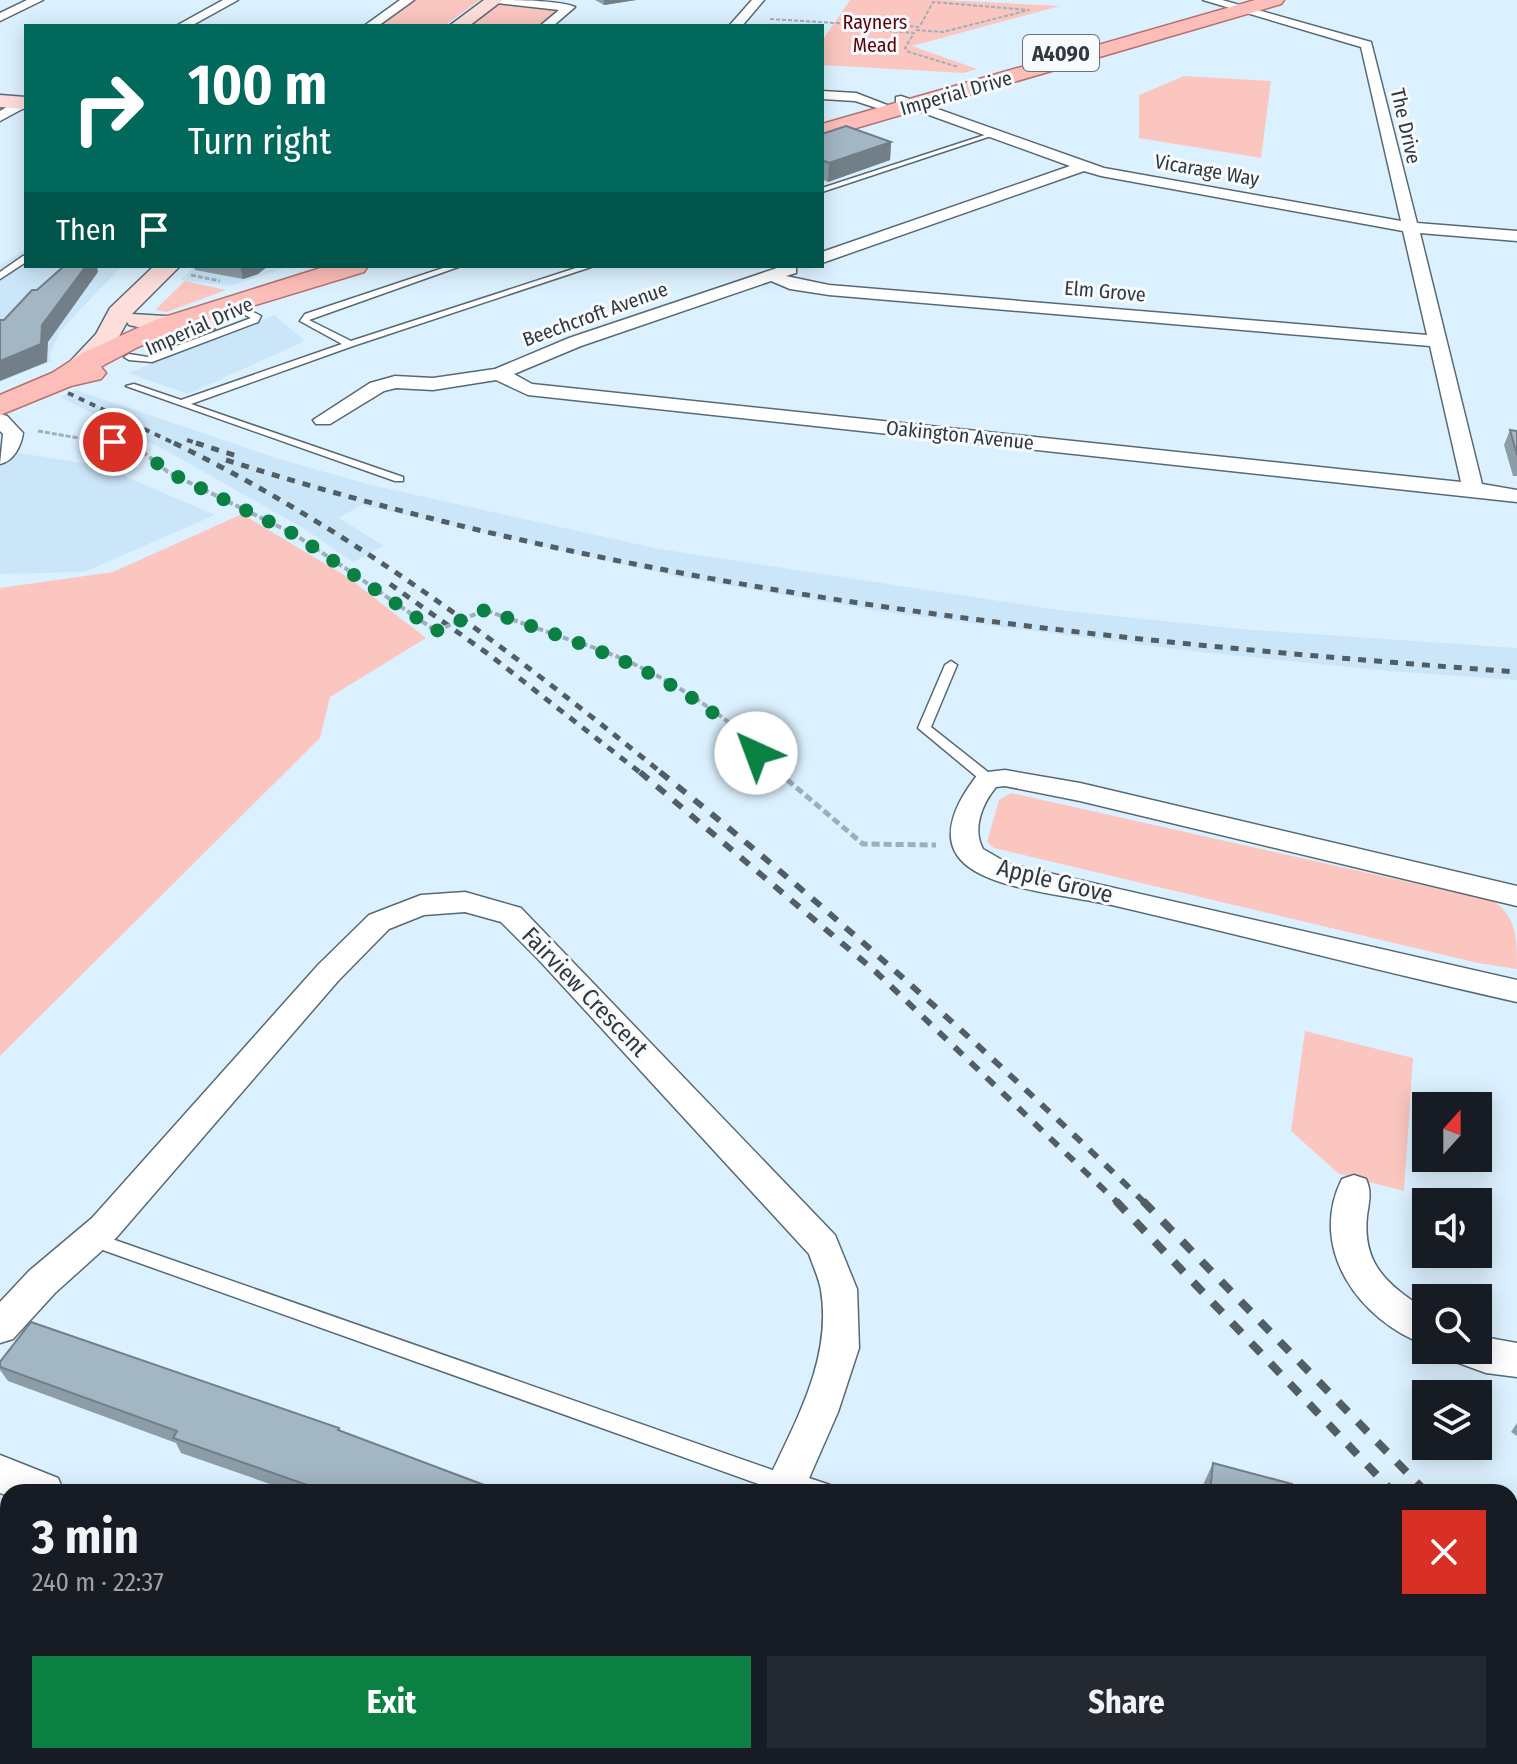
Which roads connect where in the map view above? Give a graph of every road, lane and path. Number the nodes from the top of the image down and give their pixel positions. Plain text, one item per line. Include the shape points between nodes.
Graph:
1 (37, 0) edge
2 (232, 0) edge
3 (408, 0) edge
4 (496, 0) edge
5 (758, 0) edge
6 (1275, 0) edge
7 (1230, 4) edge
8 (0, 17) edge
9 (739, 22) edge
10 (186, 24) edge
11 (373, 24) edge
12 (461, 24) edge
13 (548, 24) edge
14 (850, 24) junction
15 (920, 26) junction
16 (915, 32) junction
17 (986, 75) junction
18 (824, 95) edge
19 (0, 101) edge
20 (24, 103) edge
21 (898, 103) junction
22 (0, 117) edge
23 (824, 122) edge
24 (824, 130) edge
25 (993, 134) junction
26 (1083, 166) junction
27 (824, 189) edge
28 (1410, 227) junction
29 (1517, 236) edge
30 (824, 257) edge
31 (24, 259) edge
32 (166, 268) edge
33 (349, 268) edge
34 (451, 268) edge
35 (584, 268) edge
36 (792, 268) edge
37 (771, 275) junction
38 (0, 276) edge
39 (132, 302) junction
40 (237, 306) junction
41 (205, 324) junction
42 (169, 326) junction
43 (1437, 341) junction
44 (350, 344) junction
45 (130, 372) junction
46 (70, 373) junction
47 (499, 374) junction
48 (183, 403) junction
49 (0, 406) edge
50 (323, 420) dead end
51 (6, 426) edge
52 (0, 458) edge
53 (399, 479) dead end
54 (1473, 489) junction
55 (1517, 496) edge
56 (951, 665) dead end
57 (988, 779) junction
58 (966, 846) junction
59 (1517, 896) edge
60 (1517, 991) edge
61 (1354, 1189) dead end
62 (91, 1239) junction
63 (1412, 1321) edge
64 (0, 1327) edge
65 (1492, 1357) edge
66 (1517, 1360) edge
67 (0, 1474) edge
68 (24, 1484) edge
69 (782, 1484) edge
70 (785, 1484) edge

1 - 8 street
2 - 10 street
3 - 11 street
4 - 12 street
4 - 13 street via 569,7
5 - 9 street
6 - 7 main road, Imperial Drive / A4090
7 - 17 main road, Imperial Drive / A4090
7 - 21 main road, Imperial Drive / A4090
7 - 28 street, The Drive via 1367,45
9 - 14 path
14 - 15 path
14 - 16 path
15 - 16 path
15 - 16 path via 933,2 1029,10 943,32
16 - 17 path via 905,48 909,52
17 - 21 main road, Imperial Drive / A4090
18 - 21 street, Vicarage Way
19 - 20 street
20 - 22 street
21 - 23 main road, Imperial Drive / A4090
21 - 24 main road, Imperial Drive / A4090
21 - 25 street, Vicarage Way
25 - 26 street, Vicarage Way
25 - 27 lane
26 - 28 street, Vicarage Way
26 - 30 street
28 - 29 street, Vicarage Way
28 - 43 street, The Drive
31 - 38 lane
32 - 39 street
33 - 40 main road, Imperial Drive
34 - 44 lane via 304,321
35 - 44 lane
36 - 37 street, Beechcroft Avenue
37 - 43 street, Elm Grove via 829,290
37 - 47 street, Beechcroft Avenue via 575,342
39 - 42 street via 134,317
39 - 46 street via 119,313 107,337
40 - 41 main road, Imperial Drive
40 - 42 main road, Imperial Drive
40 - 45 lane via 257,316 255,320
41 - 42 street
41 - 45 main road, Imperial Drive
42 - 46 main road, Imperial Drive
43 - 54 street, The Drive
44 - 48 lane
45 - 46 main road, Imperial Drive
45 - 48 lane
46 - 49 main road
47 - 50 street via 459,382 395,382
47 - 54 street, Oakington Avenue via 528,389
48 - 53 lane
51 - 52 street via 11,445
51 - 58 path, bridge via 138,448 168,472 294,534 436,631 485,610 669,683 734,727 756,753 863,844
54 - 55 street, Oakington Avenue
56 - 57 lane via 924,728
57 - 58 street, Apple Grove via 964,829
57 - 59 street via 1080,792
58 - 60 street, Apple Grove via 973,857 998,871
61 - 63 street via 1351,1257 1364,1283
62 - 64 street, Fairview Crescent
62 - 69 lane
62 - 70 street, Fairview Crescent via 379,922 421,905 465,902 511,915 823,1246 839,1289 841,1348
65 - 66 street
67 - 68 street

